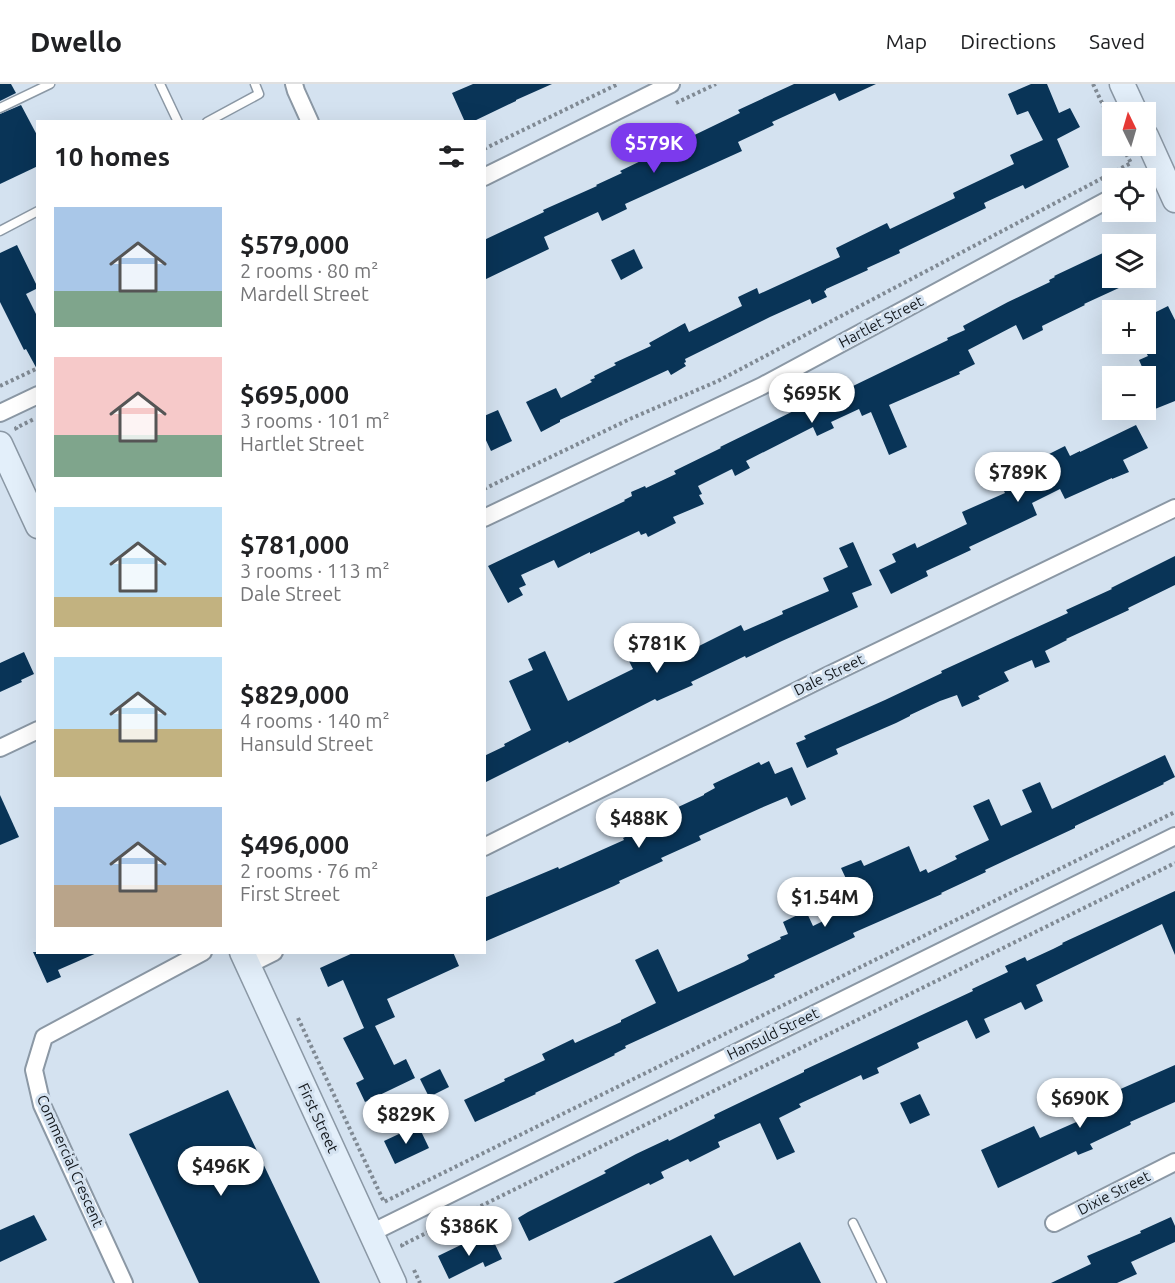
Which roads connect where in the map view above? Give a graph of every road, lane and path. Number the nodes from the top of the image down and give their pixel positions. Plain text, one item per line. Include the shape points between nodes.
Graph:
1 (50, 84) edge
2 (160, 84) edge
3 (255, 84) edge
4 (294, 84) edge
5 (618, 84) edge
6 (671, 84) edge
7 (1093, 84) edge
8 (1122, 84) edge
9 (1130, 102) edge
10 (1102, 103) edge
11 (0, 108) edge
12 (177, 120) edge
13 (211, 120) edge
14 (309, 120) edge
15 (486, 148) edge
16 (1127, 156) edge
17 (1154, 156) edge
18 (486, 176) edge
19 (1165, 181) edge
20 (1102, 203) edge
21 (36, 212) edge
22 (0, 231) edge
23 (36, 369) edge
24 (0, 386) edge
25 (36, 396) edge
26 (0, 413) edge
27 (36, 418) edge
28 (8, 436) edge
29 (486, 488) edge
30 (1175, 508) edge
31 (486, 517) edge
32 (36, 520) edge
33 (36, 731) edge
34 (0, 748) edge
35 (1175, 812) edge
36 (1175, 836) edge
37 (486, 846) edge
38 (1175, 863) edge
39 (199, 954) edge
40 (266, 954) edge
41 (245, 959) edge
42 (295, 1011) dead end
43 (1175, 1162) edge
44 (853, 1223) dead end
45 (1054, 1223) dead end
46 (371, 1233) junction
47 (407, 1254) dead end
48 (411, 1264) dead end
49 (124, 1283) edge
50 (394, 1283) edge
51 (420, 1283) edge
52 (882, 1283) edge

1 - 11 lane
2 - 12 lane
3 - 13 lane via 259,94
4 - 14 street
5 - 15 path
6 - 18 street
7 - 10 path
8 - 9 street
16 - 29 path via 1131,164 718,381
17 - 19 street
20 - 31 street, Hartlet Street via 762,386
21 - 22 lane
23 - 24 path
25 - 26 street
27 - 28 path
28 - 32 street
30 - 37 street, Dale Street
33 - 34 street
35 - 42 path via 384,1202
36 - 46 street, Hansuld Street
38 - 47 path via 402,1245
39 - 49 street, Commercial Crescent via 44,1037 34,1070 42,1105
40 - 41 street
41 - 46 street, First Street
43 - 45 street, Dixie Street
44 - 52 lane
46 - 50 street, First Street
48 - 51 path

